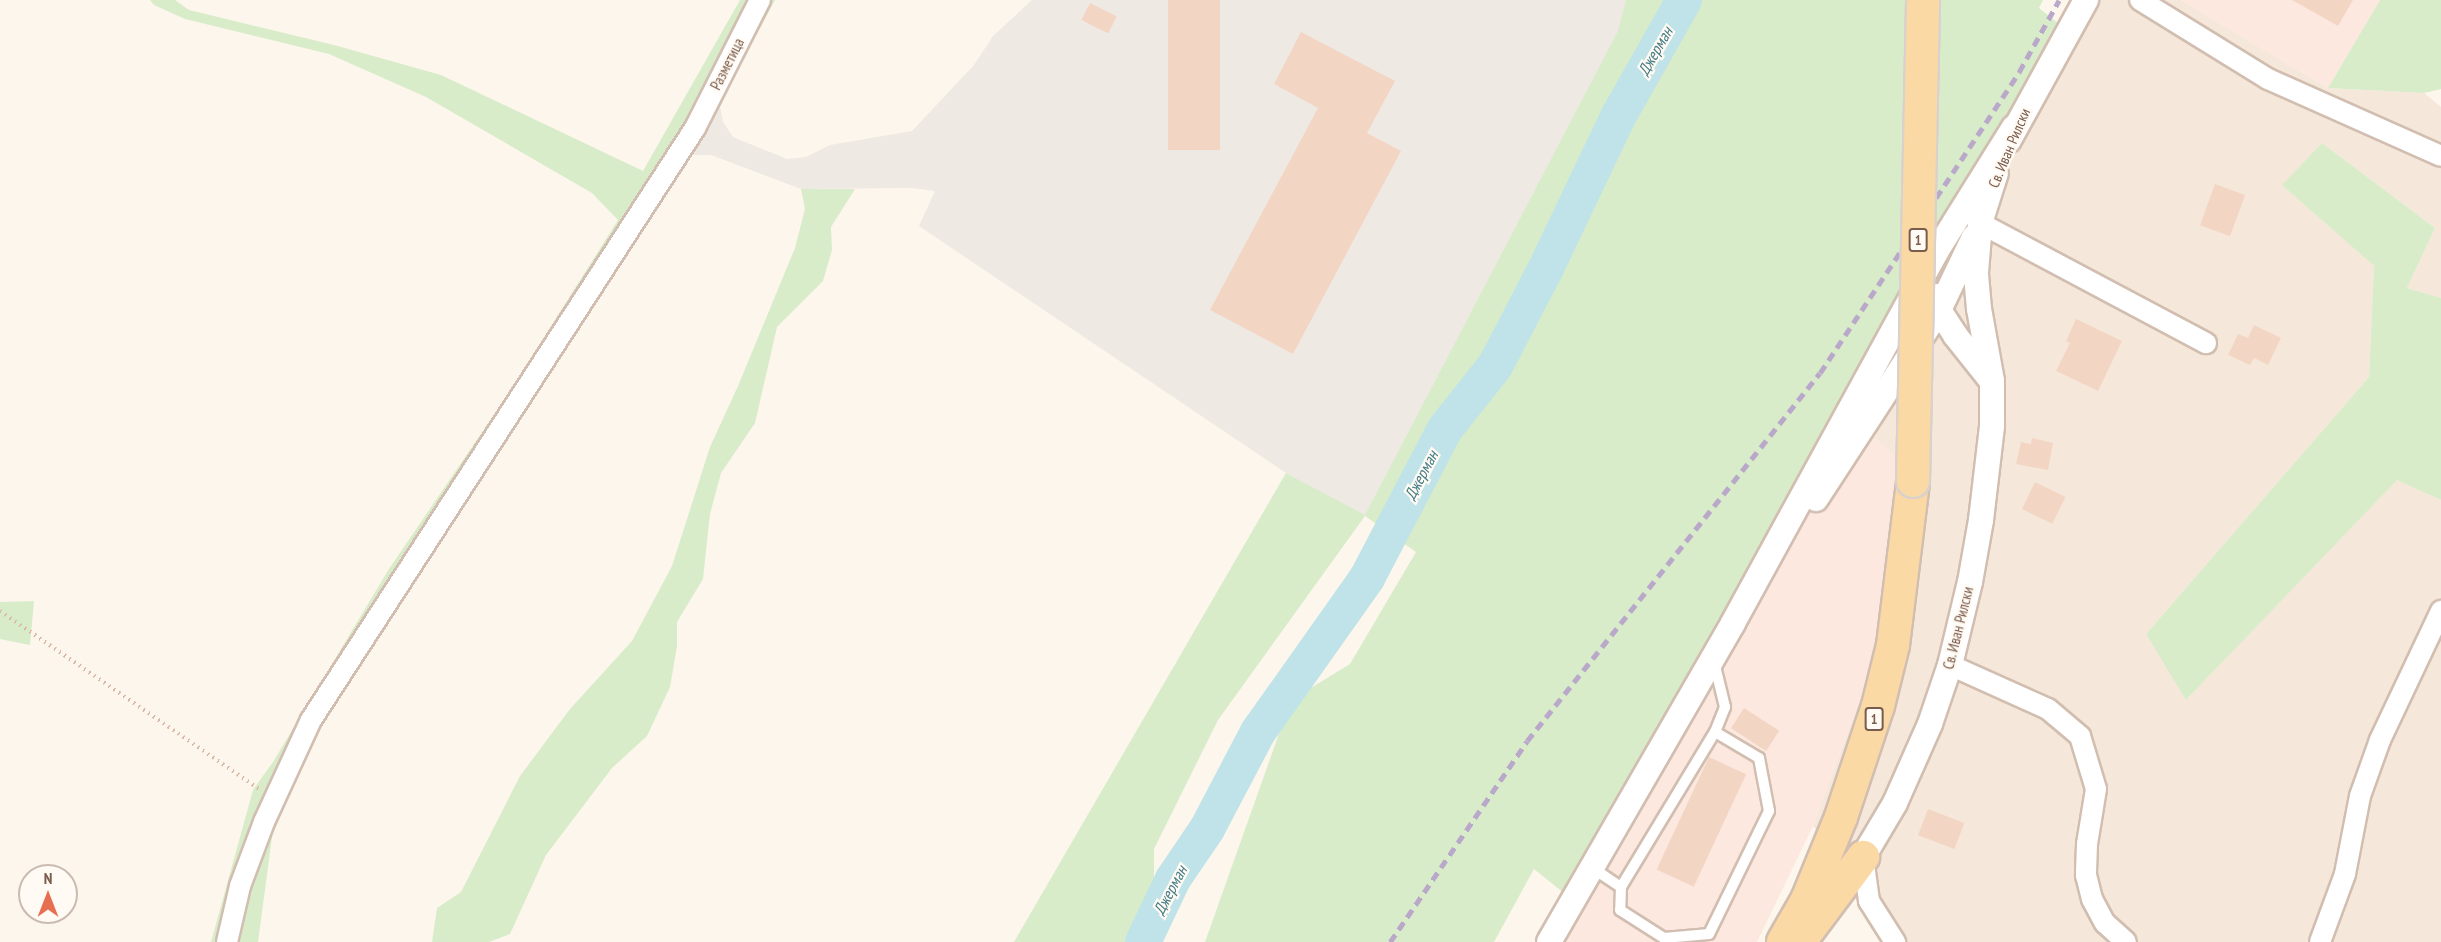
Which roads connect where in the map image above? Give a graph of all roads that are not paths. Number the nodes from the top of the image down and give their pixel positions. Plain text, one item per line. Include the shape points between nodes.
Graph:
1 (760, 0) edge
2 (1923, 0) edge
3 (2086, 0) edge
4 (2139, 0) edge
5 (2014, 127) junction
6 (2441, 156) edge
7 (1980, 223) junction
8 (1936, 252) junction
9 (1939, 310) junction
10 (2205, 343) dead end
11 (1992, 381) junction
12 (2441, 612) edge
13 (1733, 624) junction
14 (1713, 658) junction
15 (1950, 665) junction
16 (1715, 732) junction
17 (1841, 817) junction
18 (1863, 857) junction
19 (1593, 868) junction
20 (1621, 887) junction
21 (227, 942) edge
22 (1549, 942) edge
23 (1783, 942) edge
24 (1800, 942) edge
25 (1895, 942) edge
26 (2126, 942) edge
27 (2320, 942) edge

1 - 21 street, Разметица via 694,128 322,701 274,799 240,886
2 - 17 main road, 1, bridge via 1913,481 1893,645 1862,760
3 - 5 street, Св. Иван Рилски
4 - 6 street via 2268,79
5 - 7 street, Св. Иван Рилски
5 - 8 street
7 - 9 street
7 - 10 street
7 - 11 street, Св. Иван Рилски via 1976,272
8 - 9 street via 1934,283
8 - 13 street
9 - 11 street
9 - 13 street
11 - 15 street, Св. Иван Рилски via 1992,426 1982,520
12 - 27 street via 2380,740 2360,796 2345,874
13 - 14 street
14 - 16 lane via 1725,707
14 - 19 street
15 - 18 street, Св. Иван Рилски via 1895,803
15 - 26 street via 2048,709 2080,736 2096,789 2086,875 2105,923
16 - 20 lane
16 - 20 lane via 1759,758 1770,811 1709,934 1664,938 1620,910
17 - 18 main road via 1845,850 1852,856
17 - 23 main road, 1 via 1806,900
18 - 24 main road
18 - 25 street via 1869,901
19 - 20 lane
19 - 22 street

